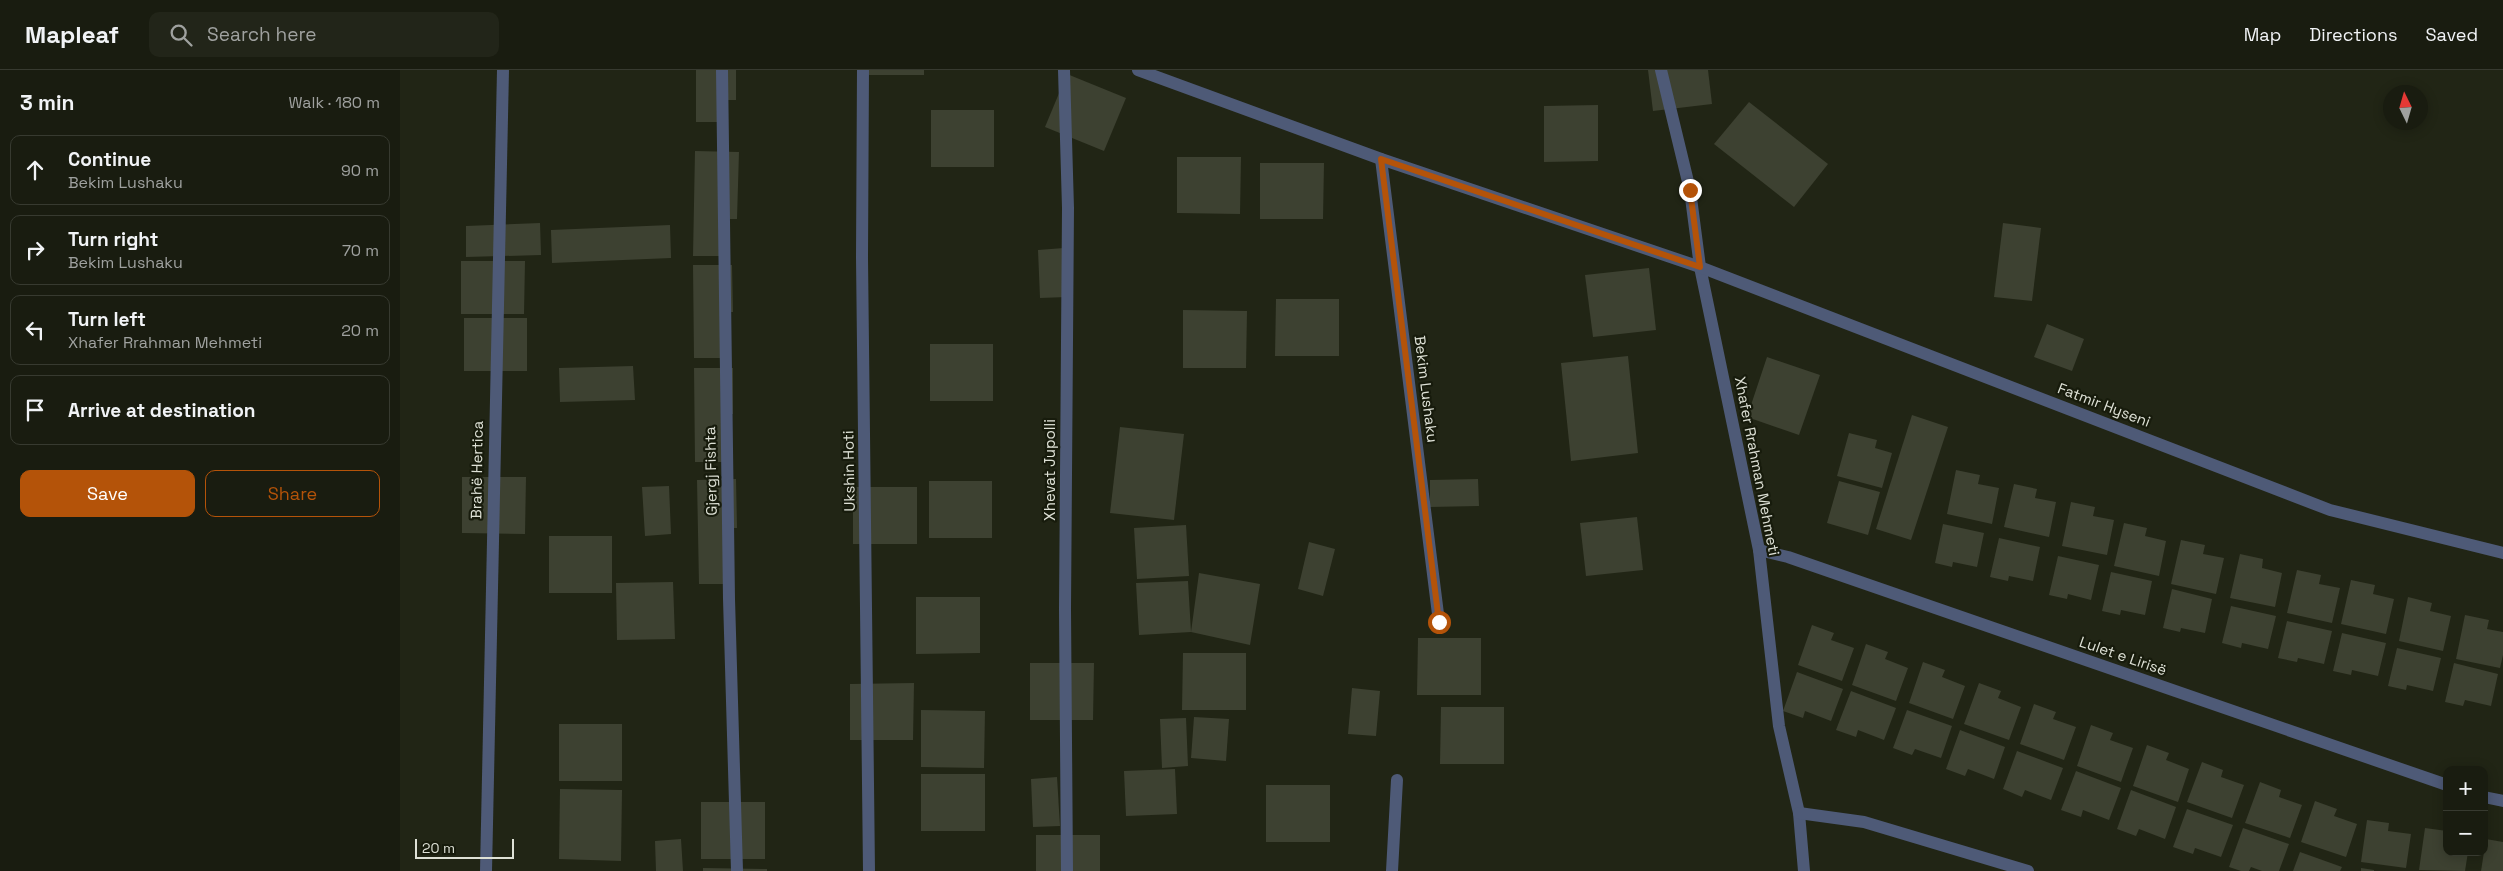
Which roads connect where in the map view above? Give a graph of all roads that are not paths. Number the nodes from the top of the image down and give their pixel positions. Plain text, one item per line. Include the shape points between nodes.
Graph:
1 (502, 70) edge
2 (722, 70) edge
3 (863, 70) edge
4 (1064, 70) edge
5 (1138, 70) edge
6 (1661, 70) edge
7 (1381, 159) junction
8 (1700, 267) junction
9 (1759, 550) junction
10 (2503, 553) edge
11 (1439, 622) dead end
12 (1397, 780) dead end
13 (2443, 784) edge
14 (2488, 798) edge
15 (2503, 801) edge
16 (1799, 813) junction
17 (486, 871) edge
18 (736, 871) edge
19 (869, 871) edge
20 (1067, 871) edge
21 (1392, 871) edge
22 (1804, 871) edge
23 (2028, 871) edge

1 - 17 street, Brahë Hertica
2 - 18 street, Gjergj Fishta
3 - 19 street, Ukshin Hoti
4 - 20 street, Xhevat Jupolli via 1068,208
5 - 7 street
6 - 8 street, Xhafer Rrahman Mehmeti via 1690,190
7 - 8 street
7 - 11 street, Bekim Lushaku
8 - 9 street, Xhafer Rrahman Mehmeti
8 - 10 street, Fatmir Hyseni via 2330,510
9 - 13 street, Lulet e Lirisë via 1788,557
9 - 16 street, Xhafer Rrahman Mehmeti via 1779,726
12 - 21 street
14 - 15 street
16 - 22 street, Xhafer Rrahman Mehmeti
16 - 23 street via 1864,822

